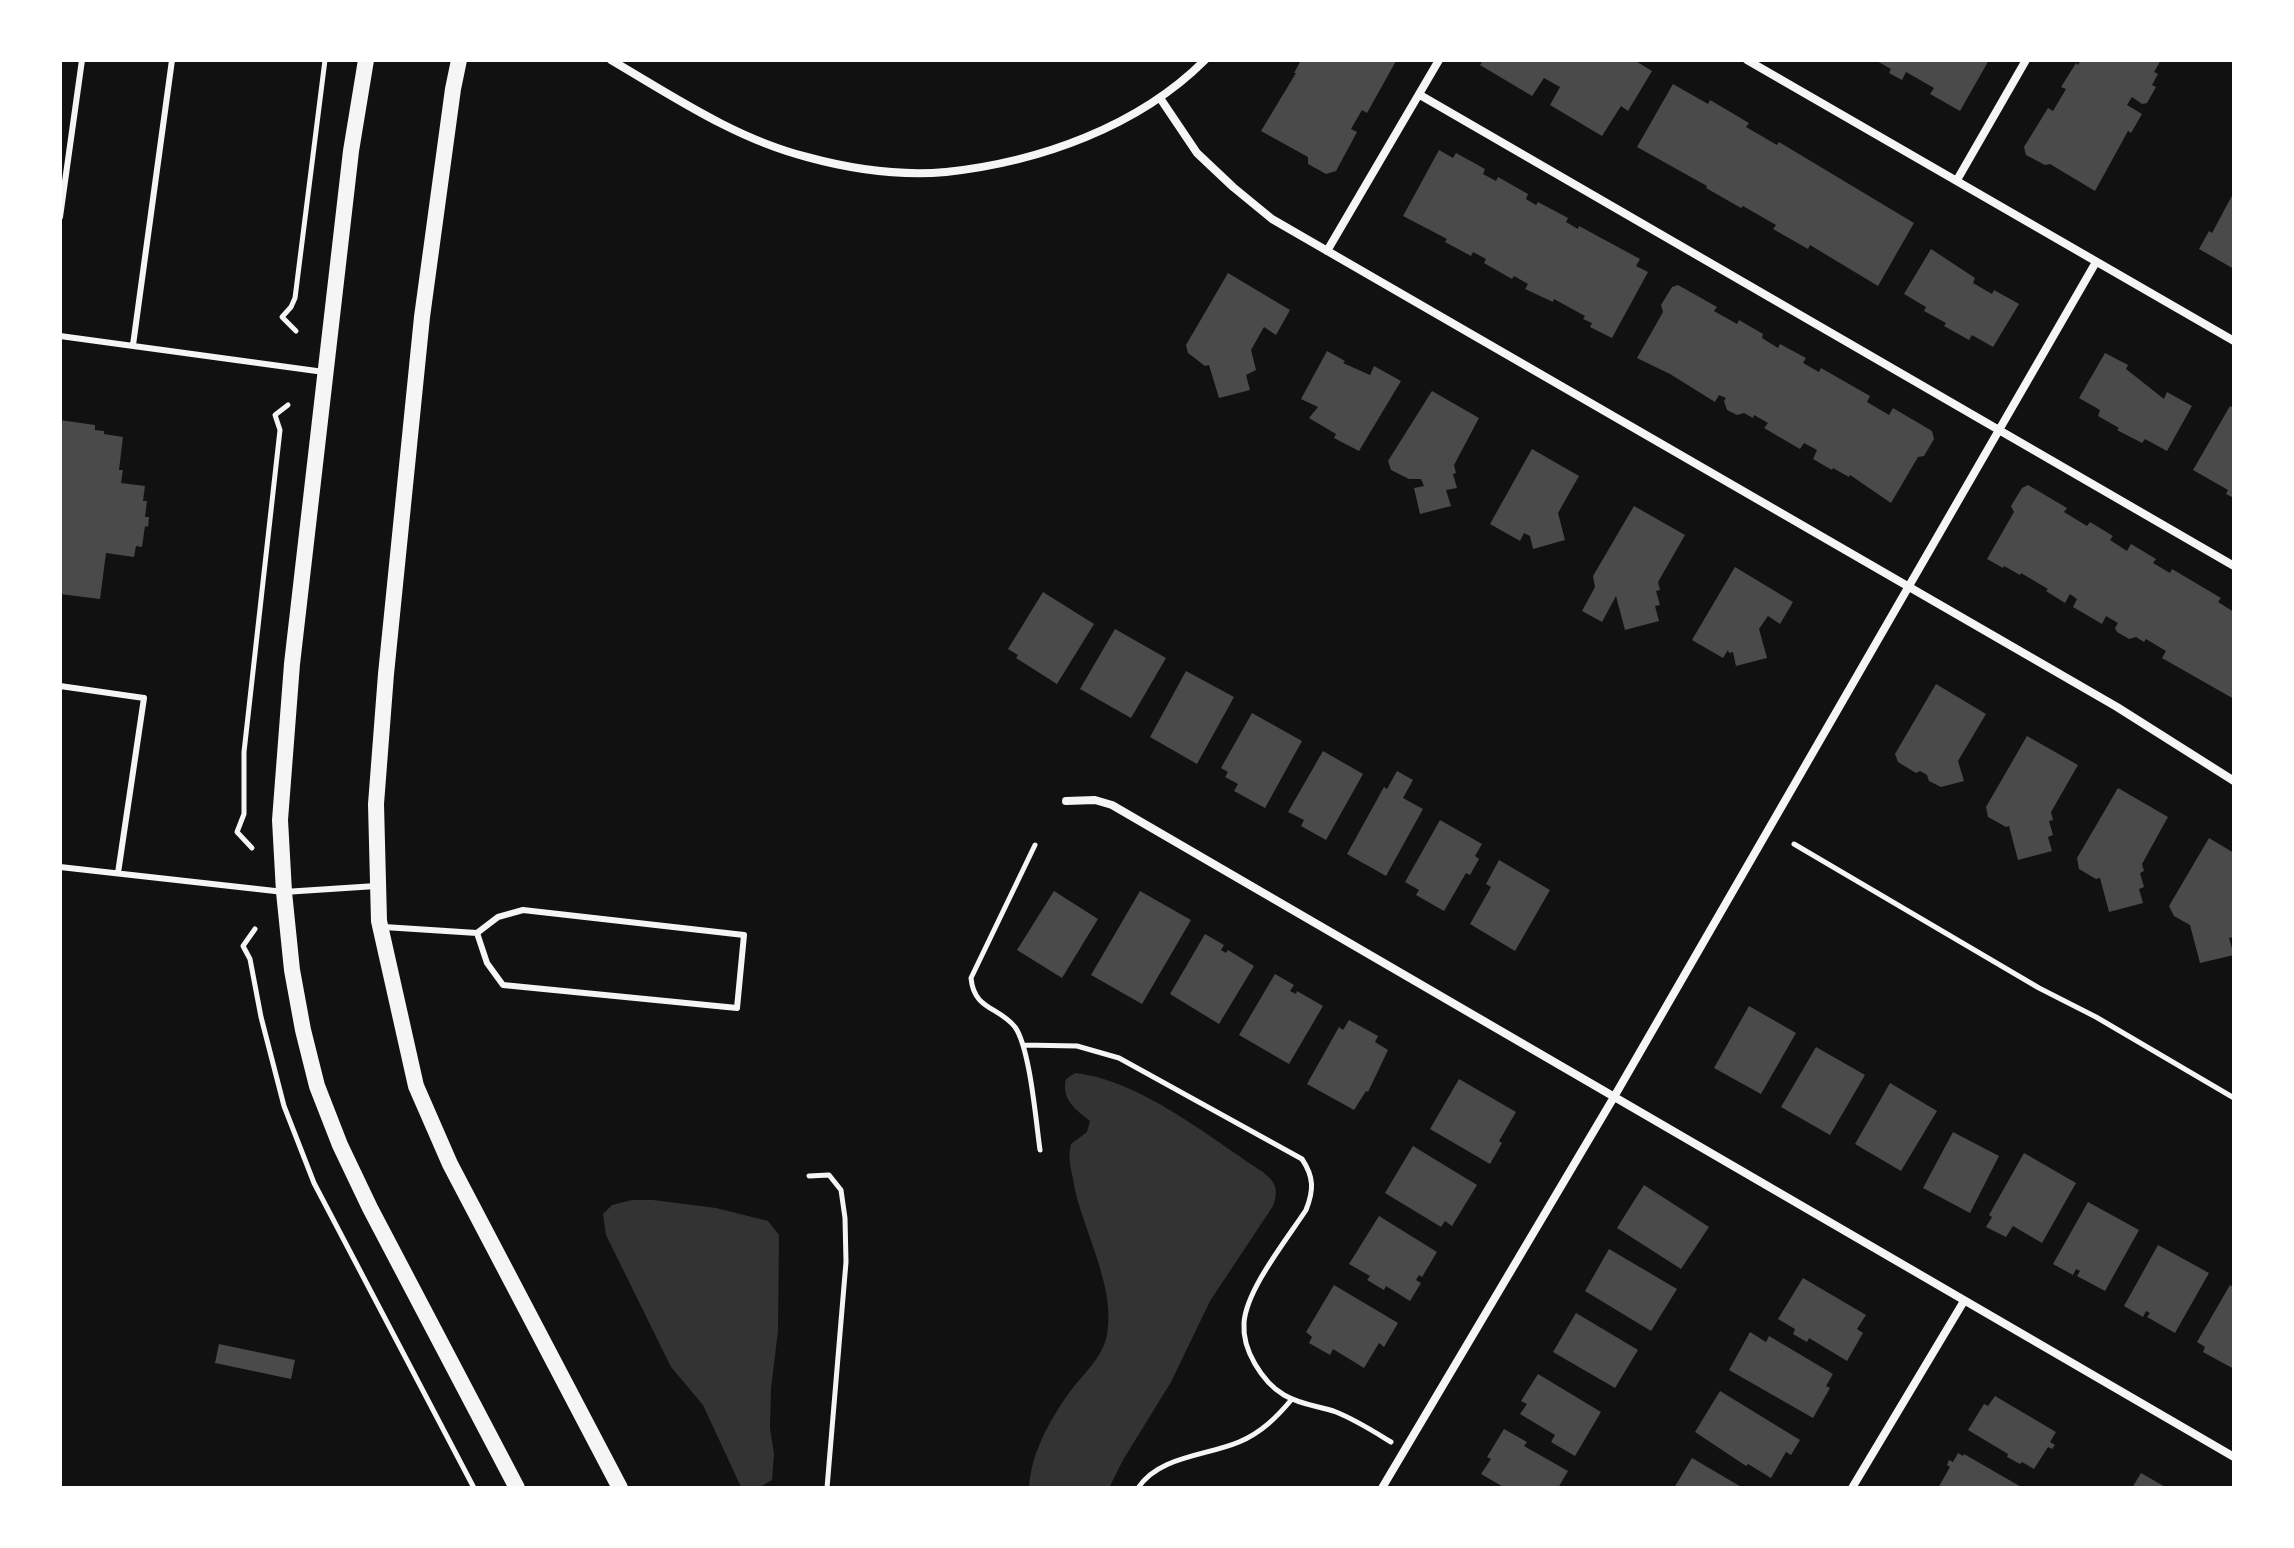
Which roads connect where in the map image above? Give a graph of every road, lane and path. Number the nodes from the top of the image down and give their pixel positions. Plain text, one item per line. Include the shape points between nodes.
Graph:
1 (82, 60) edge
2 (172, 60) edge
3 (325, 60) edge
4 (366, 60) edge
5 (459, 60) edge
6 (611, 60) edge
7 (1205, 60) edge
8 (1439, 60) edge
9 (1747, 60) edge
10 (2026, 60) edge
11 (1420, 95) junction
12 (1160, 98) junction
13 (1957, 180) junction
14 (60, 217) edge
15 (1327, 251) junction
16 (2096, 262) junction
17 (296, 331) dead end
18 (60, 336) edge
19 (2234, 341) edge
20 (133, 345) junction
21 (324, 372) junction
22 (288, 405) dead end
23 (2000, 430) junction
24 (2234, 566) edge
25 (1907, 586) junction
26 (60, 686) edge
27 (2234, 781) edge
28 (1066, 801) dead end
29 (1794, 844) dead end
30 (1035, 845) dead end
31 (252, 848) dead end
32 (60, 867) edge
33 (118, 873) junction
34 (376, 886) junction
35 (284, 892) junction
36 (380, 927) junction
37 (255, 929) dead end
38 (477, 933) junction
39 (1023, 1045) junction
40 (1614, 1097) junction
41 (2234, 1098) edge
42 (1040, 1150) dead end
43 (809, 1176) dead end
44 (1964, 1301) junction
45 (1292, 1399) junction
46 (1405, 1450) junction
47 (2234, 1457) edge
48 (474, 1488) edge
49 (517, 1488) edge
50 (620, 1488) edge
51 (827, 1488) edge
52 (1138, 1488) edge
53 (1382, 1488) edge
54 (1852, 1488) edge

1 - 14 lane
2 - 20 lane
3 - 17 path via 295,298 282,317
4 - 21 main road
5 - 34 main road via 422,317 400,525 376,804
6 - 12 street via 696,111 764,143 806,157 906,172 957,170 1052,149
7 - 12 street
8 - 11 street
9 - 13 street
10 - 13 street
11 - 15 street
11 - 23 street
12 - 15 street via 1197,153 1233,187 1272,219
13 - 16 street
15 - 25 street
16 - 19 street
16 - 23 street
18 - 20 lane
20 - 21 lane
21 - 35 main road via 284,761
22 - 31 path via 275,415 280,430 244,752 244,814 237,832
23 - 24 street
23 - 25 street
25 - 27 street
25 - 40 street
26 - 33 lane via 144,698
28 - 40 street via 1112,805
29 - 41 path
30 - 39 path via 971,978 977,1000 1016,1028
32 - 33 lane
33 - 35 lane
34 - 35 lane
34 - 36 main road
35 - 49 main road via 303,1030 323,1100 370,1208
36 - 38 lane
36 - 50 main road via 421,1099
37 - 48 path via 243,946 284,1106 314,1183
38 - 38 lane via 487,963 503,985 737,1008 744,935 523,910 498,917
39 - 42 path
39 - 45 path via 1077,1046 1119,1058 1302,1159 1312,1180 1311,1198 1253,1292 1243,1325 1257,1368
40 - 44 street
40 - 46 street
43 - 51 path via 829,1175 841,1190 845,1218
44 - 47 street
44 - 54 street
45 - 46 path via 1350,1418
45 - 52 path via 1255,1434 1160,1467
46 - 53 street

